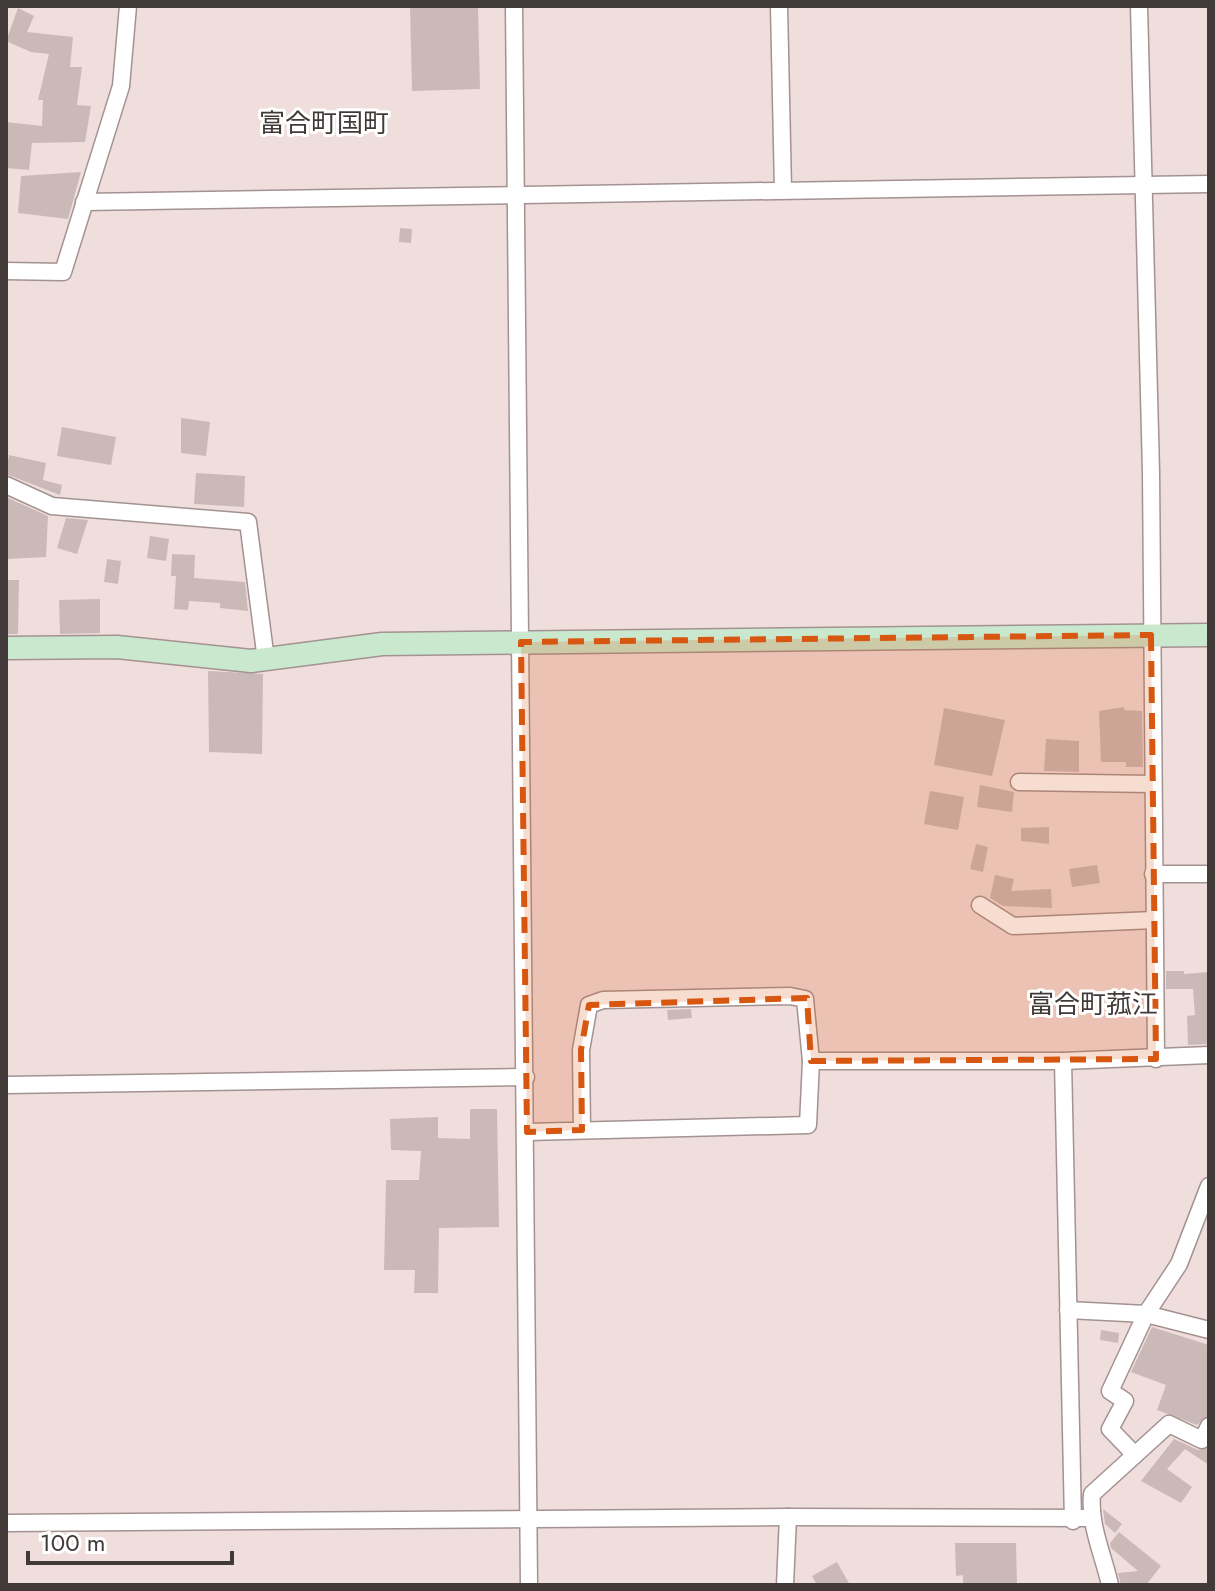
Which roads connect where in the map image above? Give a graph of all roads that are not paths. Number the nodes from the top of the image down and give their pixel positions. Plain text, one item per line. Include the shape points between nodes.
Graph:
1 (128, 6) edge
2 (514, 6) edge
3 (779, 6) edge
4 (1139, 6) edge
5 (1145, 183) junction
6 (1209, 184) edge
7 (783, 190) junction
8 (516, 197) junction
9 (84, 202) junction
10 (6, 271) edge
11 (6, 485) edge
12 (1151, 635) junction
13 (1209, 635) edge
14 (521, 642) junction
15 (6, 648) edge
16 (266, 660) junction
17 (1019, 782) dead end
18 (1152, 784) junction
19 (1153, 874) junction
20 (1209, 874) edge
21 (980, 905) dead end
22 (1154, 920) junction
23 (1209, 1055) edge
24 (1156, 1059) junction
25 (811, 1061) junction
26 (1063, 1061) junction
27 (526, 1077) junction
28 (6, 1085) edge
29 (582, 1130) junction
30 (527, 1132) junction
31 (1209, 1186) edge
32 (1068, 1310) junction
33 (1146, 1314) junction
34 (1209, 1330) edge
35 (1209, 1426) edge
36 (1135, 1455) junction
37 (788, 1517) junction
38 (1081, 1520) junction
39 (530, 1521) junction
40 (6, 1523) edge
41 (529, 1585) edge
42 (785, 1585) edge
43 (1110, 1585) edge

1 - 9 street via 121,86
2 - 8 street
3 - 7 street
4 - 5 street
5 - 6 street
5 - 7 street
5 - 12 street
7 - 8 street
8 - 9 street
8 - 14 street
9 - 10 street via 63,272
11 - 16 street via 52,506 248,522
12 - 13 street
12 - 14 street
12 - 18 street
14 - 16 street via 382,644
14 - 27 street
15 - 16 street via 117,647
17 - 18 street
18 - 19 street
19 - 20 street
19 - 22 street
21 - 22 street via 1013,926
22 - 24 street
23 - 24 street
24 - 26 street
25 - 26 street
25 - 29 street via 808,1125
25 - 29 street via 808,1007 799,997 603,1000 589,1005 584,1020
26 - 32 street
27 - 28 street
27 - 30 street
29 - 30 street
30 - 39 street
31 - 33 street via 1179,1264
32 - 33 street
32 - 38 street
33 - 34 street
33 - 36 street via 1110,1391 1125,1401 1110,1429
35 - 36 street via 1202,1440 1169,1424
36 - 38 street via 1092,1494
37 - 38 street
37 - 39 street
37 - 42 street
38 - 43 street via 1099,1538
39 - 40 street
39 - 41 street

